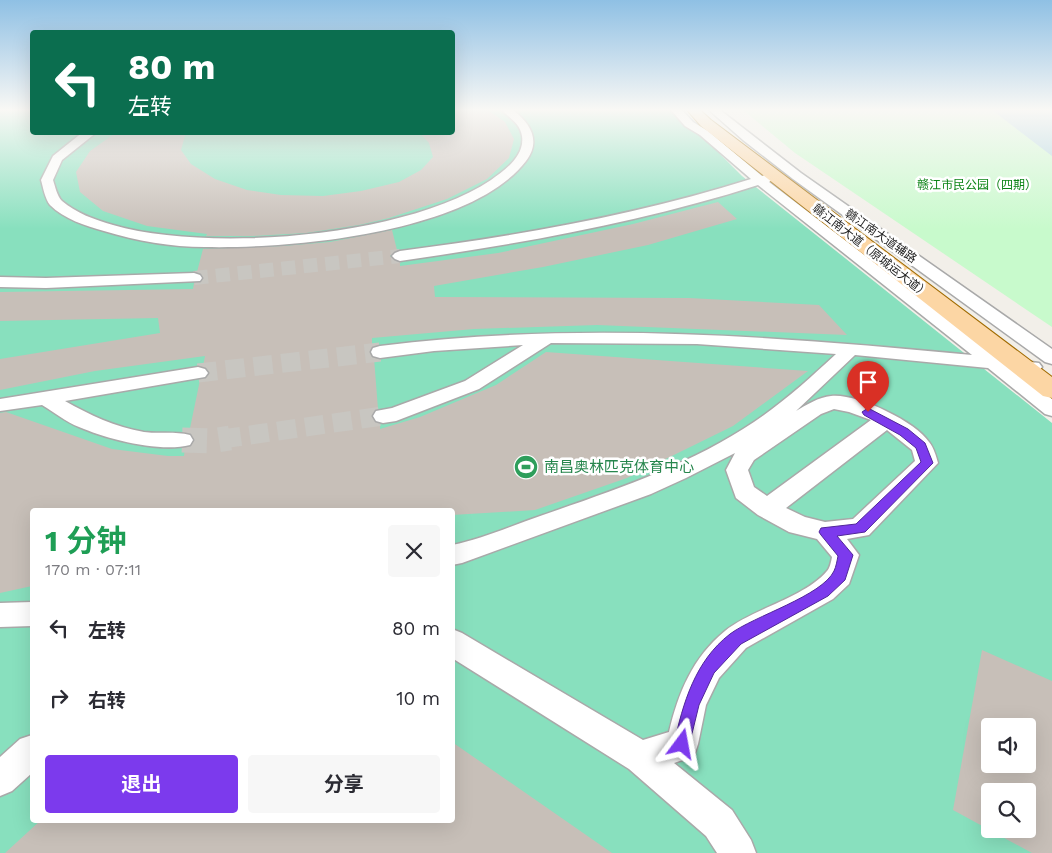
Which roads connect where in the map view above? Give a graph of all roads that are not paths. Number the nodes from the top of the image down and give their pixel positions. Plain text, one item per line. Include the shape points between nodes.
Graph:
1 (68, 150) edge
2 (526, 150) edge
3 (730, 150) edge
4 (739, 150) edge
5 (744, 150) edge
6 (762, 150) edge
7 (773, 177) junction
8 (400, 256) tunnel mouth
9 (194, 278) tunnel mouth
10 (0, 282) edge
11 (547, 338) junction
12 (851, 349) junction
13 (380, 352) tunnel mouth
14 (992, 363) junction
15 (1019, 365) junction
16 (1048, 367) edge
17 (198, 373) tunnel mouth
18 (1052, 390) edge
19 (44, 397) junction
20 (811, 401) junction
21 (0, 405) edge
22 (1052, 409) edge
23 (383, 416) tunnel mouth
24 (886, 420) junction
25 (182, 440) tunnel mouth
26 (752, 442) junction
27 (767, 509) junction
28 (826, 532) junction
29 (455, 554) edge
30 (30, 614) edge
31 (0, 615) edge
32 (455, 644) edge
33 (30, 753) edge
34 (642, 757) junction
35 (0, 779) edge
36 (738, 853) edge

1 - 2 street via 58,158 47,180 55,202 85,221 136,236 204,243 299,240 390,224 443,209 483,191 511,172
3 - 7 street
4 - 7 main road, 赣江南大道（原城运大道）
5 - 7 main road, 赣江南大道（原城运大道）
6 - 16 street, 赣江南大道辅路
7 - 8 street via 721,193 586,225
7 - 14 street
7 - 15 main road, 赣江南大道（原城运大道）
7 - 16 main road, 赣江南大道（原城运大道）
9 - 10 street
11 - 12 street via 697,339
11 - 13 street
11 - 23 street via 472,385
12 - 14 street
12 - 20 street
14 - 15 street
14 - 22 street
15 - 16 street
15 - 18 main road, 赣江南大道（原城运大道）
17 - 19 street
19 - 21 street
19 - 25 street via 85,422 144,438
20 - 24 street via 850,404
20 - 26 street
24 - 27 street
24 - 28 street via 921,446 927,463 860,528
26 - 27 street via 737,470 744,492
26 - 29 street via 666,479
27 - 28 street via 798,525
28 - 34 street via 846,555 840,576 823,591 736,639 708,668 691,704 682,744
30 - 31 street
32 - 34 street
33 - 35 street
34 - 36 street via 719,823

